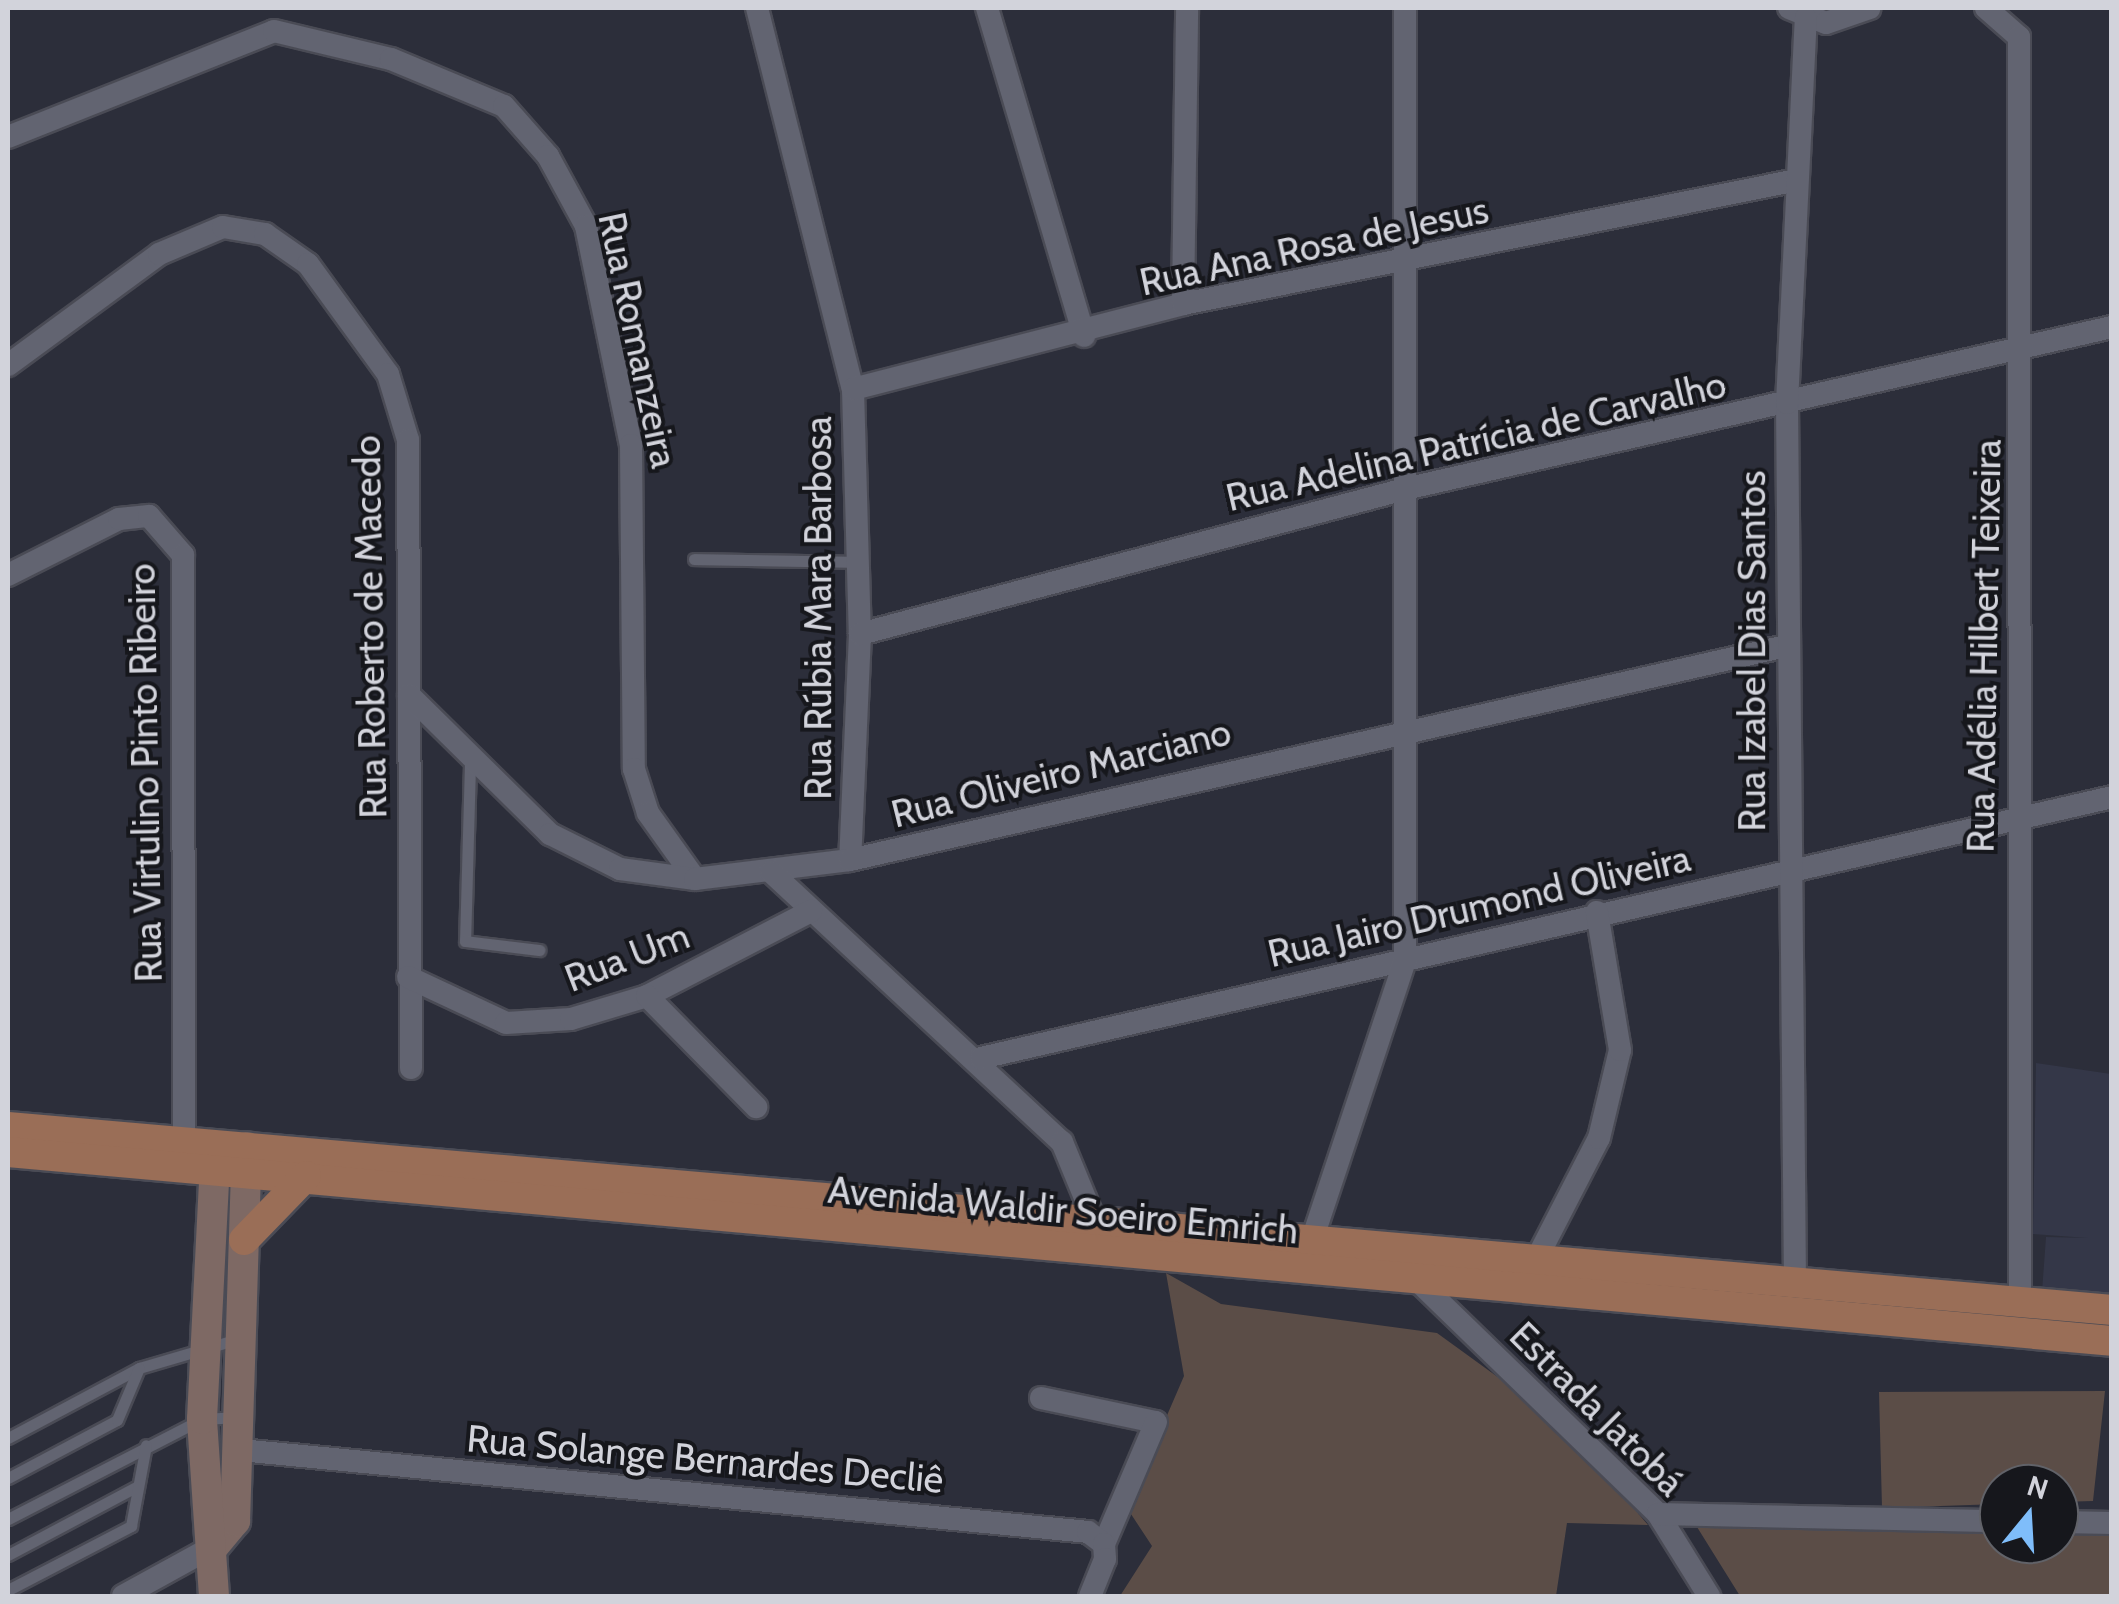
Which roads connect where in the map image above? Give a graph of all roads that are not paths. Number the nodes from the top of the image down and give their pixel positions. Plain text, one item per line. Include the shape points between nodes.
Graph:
1 (756, 8) edge
2 (987, 8) edge
3 (1186, 8) edge
4 (1406, 8) edge
5 (1870, 8) edge
6 (1992, 9) edge
7 (1798, 13) edge
8 (8, 136) edge
9 (1792, 182) junction
10 (1405, 261) junction
11 (1183, 304) junction
12 (2112, 327) edge
13 (1084, 336) junction
14 (2023, 351) junction
15 (8, 365) edge
16 (853, 390) junction
17 (1788, 403) junction
18 (1405, 490) junction
19 (694, 559) dead end
20 (858, 562) junction
21 (8, 575) edge
22 (860, 634) junction
23 (1786, 646) junction
24 (409, 695) junction
25 (1408, 726) junction
26 (470, 764) junction
27 (2112, 797) edge
28 (2015, 820) junction
29 (850, 860) junction
30 (1788, 869) junction
31 (770, 872) junction
32 (695, 879) junction
33 (811, 911) junction
34 (1598, 912) junction
35 (539, 950) dead end
36 (1404, 961) junction
37 (408, 977) junction
38 (647, 996) junction
39 (980, 1058) junction
40 (411, 1068) dead end
41 (756, 1107) dead end
42 (8, 1126) edge
43 (184, 1138) junction
44 (8, 1152) edge
45 (231, 1154) junction
46 (306, 1176) junction
47 (1102, 1239) junction
48 (244, 1240) junction
49 (1312, 1243) junction
50 (1538, 1258) junction
51 (1421, 1284) junction
52 (1796, 1284) junction
53 (2020, 1302) junction
54 (2112, 1310) edge
55 (242, 1339) junction
56 (205, 1341) junction
57 (2112, 1342) edge
58 (139, 1368) junction
59 (1040, 1398) dead end
60 (239, 1417) junction
61 (202, 1419) junction
62 (8, 1438) edge
63 (146, 1444) junction
64 (240, 1450) junction
65 (8, 1478) edge
66 (138, 1486) junction
67 (1658, 1514) junction
68 (8, 1519) edge
69 (1979, 1521) edge
70 (2079, 1522) edge
71 (2112, 1523) edge
72 (1104, 1544) junction
73 (214, 1546) junction
74 (8, 1555) edge
75 (8, 1590) edge
76 (123, 1596) edge
77 (214, 1596) edge
78 (1090, 1596) edge
79 (1709, 1596) edge

1 - 16 street, Rua Rúbia Mara Barbosa
2 - 13 street
3 - 11 street
4 - 10 street
5 - 7 street via 1846,21
6 - 14 street, Rua Adélia Hilbert Teixeira via 2019,37
7 - 9 street, Rua Izabel Dias Santos
8 - 32 street, Rua Romanzeira via 236,40 292,35 390,59 504,106 548,156 586,226 631,445 634,769 648,814
9 - 10 street, Rua Ana Rosa de Jesus
9 - 17 street, Rua Izabel Dias Santos
10 - 11 street, Rua Ana Rosa de Jesus
10 - 18 street
11 - 13 street, Rua Ana Rosa de Jesus
12 - 14 street, Rua Adelina Patrícia de Carvalho
13 - 16 street, Rua Ana Rosa de Jesus
14 - 17 street, Rua Adelina Patrícia de Carvalho
14 - 28 street, Rua Adélia Hilbert Teixeira
15 - 24 street, Rua Roberto de Macedo via 159,254 223,227 265,234 308,264 388,374 408,440
16 - 20 street, Rua Rúbia Mara Barbosa
17 - 18 street, Rua Adelina Patrícia de Carvalho
17 - 23 street, Rua Izabel Dias Santos
18 - 22 street, Rua Adelina Patrícia de Carvalho
18 - 25 street
19 - 20 lane
20 - 22 street, Rua Rúbia Mara Barbosa
21 - 43 street, Rua Virtulino Pinto Ribeiro via 134,518 169,529 182,555
22 - 29 street, Rua Rúbia Mara Barbosa
23 - 25 street, Rua Oliveiro Marciano
23 - 30 street, Rua Izabel Dias Santos
24 - 26 street, Rua Oliveiro Marciano
24 - 37 street, Rua Roberto de Macedo
25 - 29 street, Rua Oliveiro Marciano
25 - 36 street
26 - 32 street, Rua Oliveiro Marciano via 550,834 602,860
26 - 35 lane via 465,941
27 - 28 street, Rua Jairo Drumond Oliveira
28 - 30 street, Rua Jairo Drumond Oliveira
28 - 53 street, Rua Adélia Hilbert Teixeira
29 - 31 street, Rua Oliveiro Marciano
30 - 34 street, Rua Jairo Drumond Oliveira
30 - 52 street, Rua Izabel Dias Santos
31 - 32 street, Rua Oliveiro Marciano
31 - 33 street
33 - 38 street, Rua Um
33 - 39 street
34 - 36 street, Rua Jairo Drumond Oliveira
34 - 50 street via 1620,1050 1598,1138
36 - 39 street, Rua Jairo Drumond Oliveira
36 - 49 street
37 - 38 street, Rua Um via 506,1023 571,1019
37 - 40 street, Rua Roberto de Macedo
38 - 41 street
39 - 47 street via 1062,1142
42 - 43 main road, Avenida Waldir Soeiro Emrich
43 - 45 main road, Avenida Waldir Soeiro Emrich
44 - 45 main road, Avenida Waldir Soeiro Emrich
45 - 46 main road, Avenida Waldir Soeiro Emrich
45 - 47 main road, Avenida Waldir Soeiro Emrich
45 - 48 street
45 - 56 street
46 - 47 main road, Avenida Waldir Soeiro Emrich
46 - 48 main road
47 - 49 main road, Avenida Waldir Soeiro Emrich
47 - 51 main road, Avenida Waldir Soeiro Emrich
48 - 55 street
49 - 50 main road, Avenida Waldir Soeiro Emrich
50 - 52 main road, Avenida Waldir Soeiro Emrich
51 - 57 main road, Avenida Waldir Soeiro Emrich
51 - 67 street, Estrada Jatobá
52 - 53 main road, Avenida Waldir Soeiro Emrich
53 - 54 main road, Avenida Waldir Soeiro Emrich
55 - 56 lane
55 - 60 street
56 - 58 lane
56 - 61 street
58 - 62 lane
58 - 65 lane via 117,1420
59 - 72 street via 1156,1422
60 - 61 lane
60 - 64 street
61 - 63 lane
61 - 73 street
63 - 66 lane
63 - 68 lane
64 - 72 street, Rua Solange Bernardes Decliê via 1064,1529
64 - 73 street via 235,1522
66 - 74 lane
66 - 75 lane via 130,1526
67 - 69 street
67 - 79 street, Estrada Jatobá
70 - 71 street
72 - 78 street
73 - 76 street
73 - 77 street

